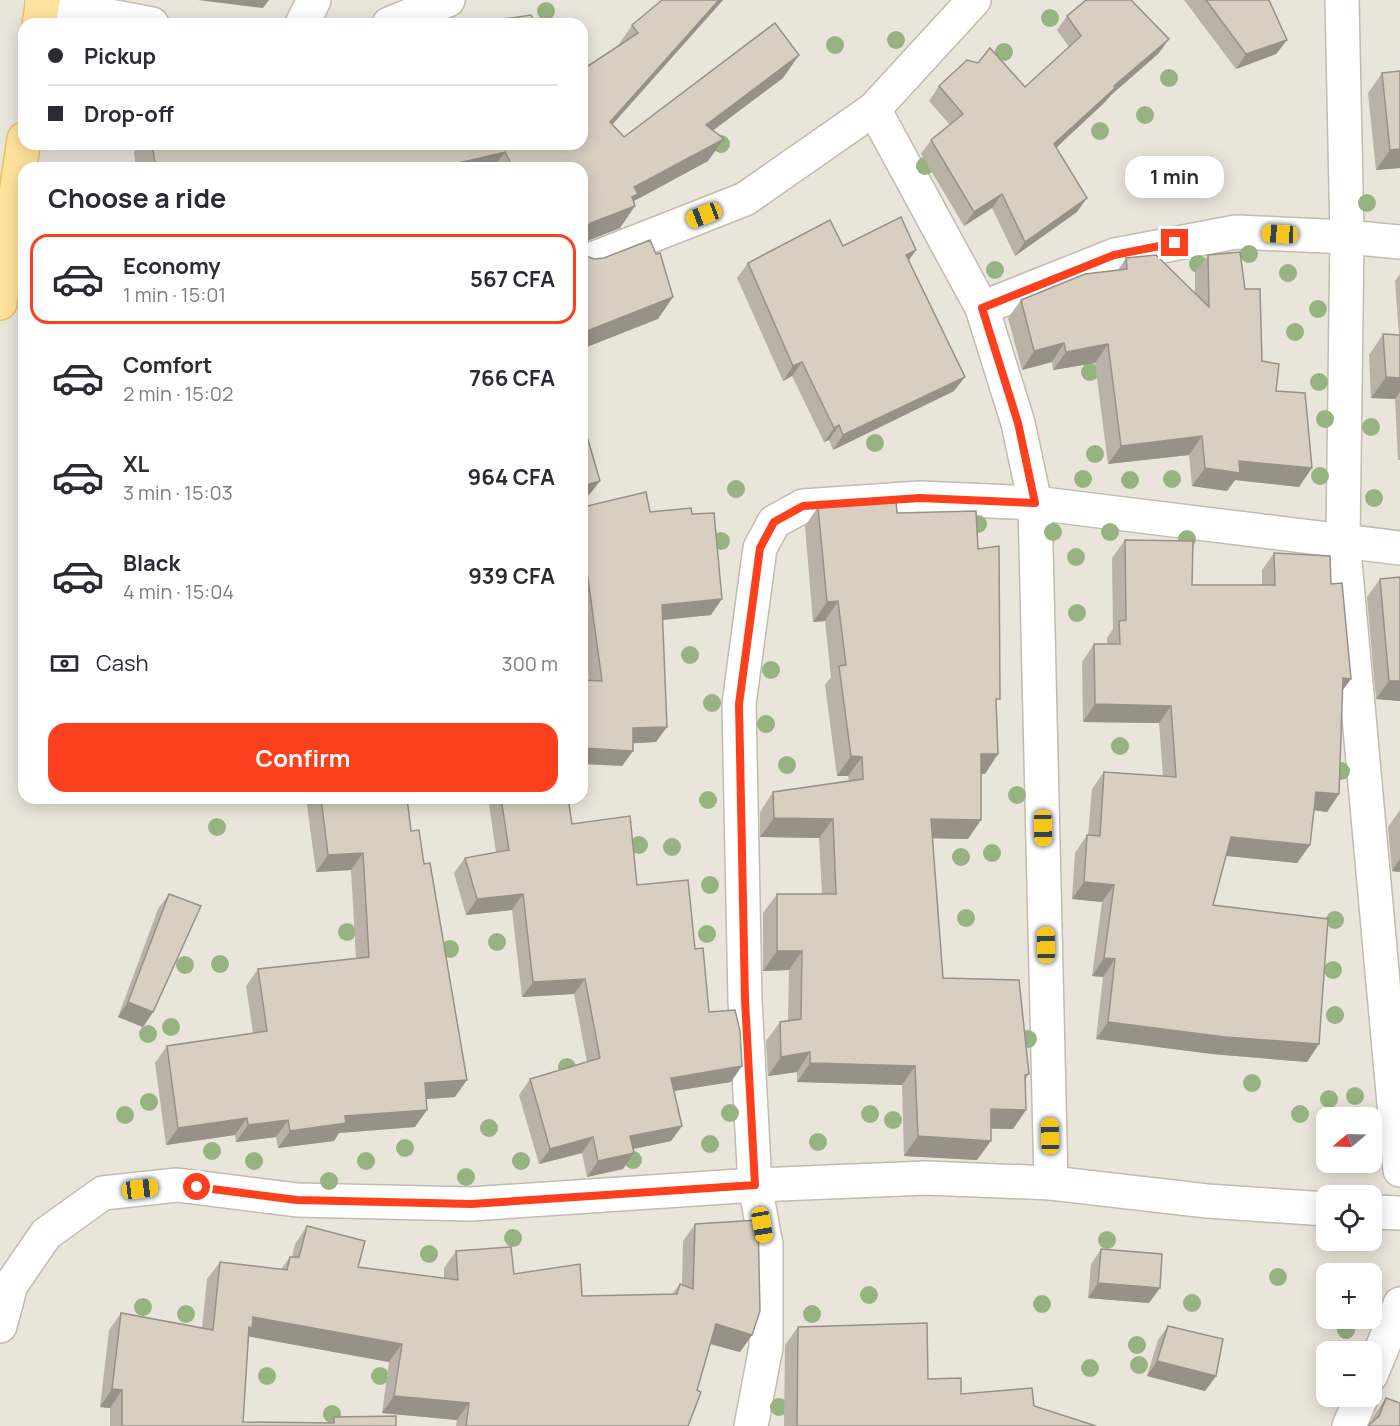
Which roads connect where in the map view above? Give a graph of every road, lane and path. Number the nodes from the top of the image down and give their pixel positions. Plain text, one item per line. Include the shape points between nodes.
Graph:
1 (314, 0) edge
2 (447, 0) edge
3 (974, 0) edge
4 (1342, 0) edge
5 (41, 9) edge
6 (108, 18) edge
7 (305, 18) edge
8 (404, 18) edge
9 (874, 109) junction
10 (18, 180) edge
11 (1347, 237) junction
12 (1400, 242) edge
13 (588, 261) edge
14 (0, 303) edge
15 (982, 308) junction
16 (1035, 503) junction
17 (1343, 540) junction
18 (1400, 548) edge
19 (1400, 1170) edge
20 (1051, 1184) junction
21 (755, 1185) junction
22 (1316, 1208) edge
23 (1382, 1212) edge
24 (1400, 1213) edge
25 (1400, 1305) edge
26 (0, 1326) edge
27 (1382, 1348) edge
28 (1358, 1407) edge
29 (751, 1426) edge
30 (1350, 1426) edge

1 - 7 street
2 - 8 street
3 - 9 street
4 - 11 street
5 - 6 street
9 - 13 street via 745,199
9 - 15 street
10 - 14 main road
11 - 12 street
11 - 15 street via 1236,232 1114,255
11 - 17 street
15 - 16 street via 1018,423
16 - 17 street
16 - 20 street
16 - 21 street via 920,498 803,506 774,522 760,548 739,704 745,1000
17 - 18 street
17 - 19 street
20 - 21 street via 926,1178
20 - 22 street
21 - 26 street via 471,1204 297,1200 177,1185 103,1193 46,1234 11,1285
21 - 29 street via 766,1245 766,1347
23 - 24 street
25 - 27 street
28 - 30 street

